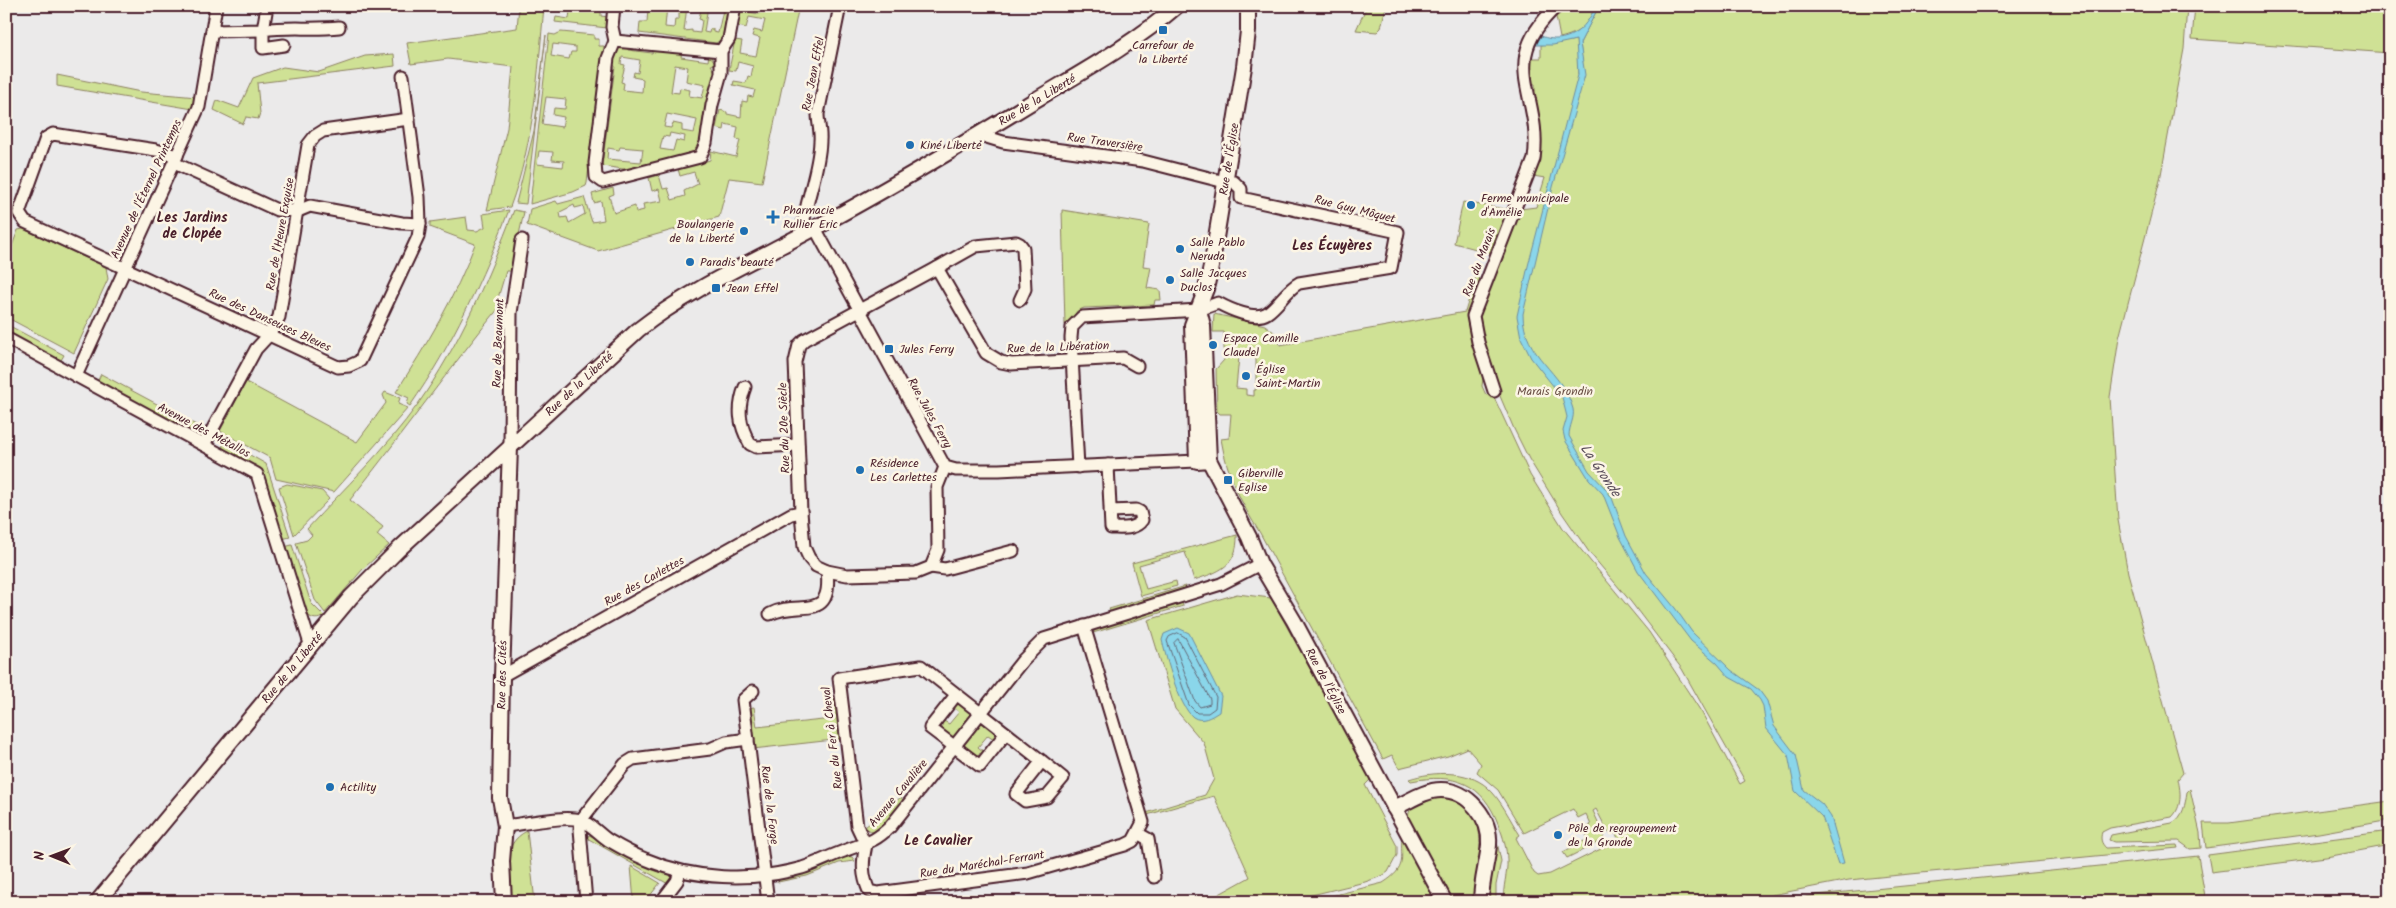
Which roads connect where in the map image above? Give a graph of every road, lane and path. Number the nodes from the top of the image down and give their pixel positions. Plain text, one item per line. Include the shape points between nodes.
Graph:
1 (216, 6) edge
2 (267, 6) edge
3 (614, 6) edge
4 (735, 6) edge
5 (840, 6) edge
6 (1248, 6) edge
7 (1557, 6) edge
8 (1168, 9) edge
9 (339, 27) dead end
10 (263, 30) junction
11 (212, 31) junction
12 (615, 41) junction
13 (284, 45) dead end
14 (721, 51) junction
15 (403, 76) dead end
16 (409, 119) junction
17 (980, 135) junction
18 (176, 159) junction
19 (1226, 181) junction
20 (298, 211) junction
21 (420, 224) junction
22 (815, 228) junction
23 (802, 235) junction
24 (522, 240) dead end
25 (126, 267) junction
26 (937, 268) junction
27 (1020, 300) dead end
28 (860, 308) junction
29 (1199, 310) junction
30 (269, 335) junction
31 (6, 338) edge
32 (1072, 361) junction
33 (1137, 366) dead end
34 (76, 376) junction
35 (745, 388) dead end
36 (1494, 390) dead end
37 (204, 445) junction
38 (798, 445) junction
39 (510, 447) junction
40 (1203, 460) junction
41 (1108, 465) junction
42 (946, 467) junction
43 (1078, 467) junction
44 (1110, 511) dead end
45 (801, 512) junction
46 (1013, 551) dead end
47 (1260, 564) junction
48 (931, 567) junction
49 (827, 571) junction
50 (770, 614) dead end
51 (1084, 626) junction
52 (311, 647) junction
53 (502, 676) junction
54 (753, 691) dead end
55 (956, 695) junction
56 (981, 713) junction
57 (1006, 733) junction
58 (748, 739) junction
59 (954, 746) junction
60 (1042, 761) dead end
61 (1394, 808) junction
62 (581, 820) junction
63 (505, 826) junction
64 (1139, 834) junction
65 (866, 845) junction
66 (680, 872) junction
67 (765, 875) junction
68 (1154, 877) dead end
69 (97, 902) edge
70 (504, 902) edge
71 (586, 902) edge
72 (661, 902) edge
73 (768, 902) edge
74 (1445, 902) edge
75 (1481, 902) edge

1 - 11 street, Avenue de l'Éternel Printemps
2 - 10 street
3 - 12 street via 612,27
4 - 14 street via 729,39
5 - 23 street, Rue Jean Effel via 818,114 821,140
6 - 19 street, Rue de l'Église via 1244,67
7 - 36 street, Rue du Marais via 1540,22 1526,46 1526,77 1536,145 1534,159 1473,316
8 - 17 street, Rue de la Liberté via 1125,47
9 - 10 street
10 - 11 street
10 - 13 street via 263,48
11 - 18 street, Avenue de l'Éternel Printemps via 199,108
12 - 14 street
12 - 14 street via 608,58 595,163 596,177 604,182 700,156 720,80
15 - 16 street
16 - 20 street, Rue de l'Heure Exquise via 323,131 315,136 308,145
16 - 21 street
17 - 19 street, Rue Traversière via 1003,142 1143,161
17 - 22 street, Rue de la Liberté
18 - 20 street via 277,210
18 - 25 street, Avenue de l'Éternel Printemps
18 - 25 street, Rue des Danseuses Bleues via 156,150 53,134 46,138 20,212 25,222
19 - 29 street, Rue de l'Église via 1212,262
19 - 29 street, Rue Guy Môquet via 1234,182 1241,189 1241,198 1398,232 1391,268 1299,283 1261,315 1244,313 1218,303
20 - 21 street via 310,206
20 - 30 street, Rue de l'Heure Exquise via 279,317
21 - 30 street, Rue des Danseuses Bleues via 418,237 360,361 338,367
22 - 23 street, Rue de la Liberté
22 - 28 street, Rue Jules Ferry
23 - 39 street, Rue de la Liberté via 656,316
24 - 39 street, Rue de Beaumont via 511,313
25 - 30 street, Rue des Danseuses Bleues
25 - 34 street, Avenue de l'Éternel Printemps
26 - 27 street via 976,246 1016,242 1023,248 1026,289
26 - 28 street
26 - 32 street, Rue de la Libération via 986,352 994,359 1011,364
28 - 38 street, Rue du 20e Siècle via 799,345 795,362
28 - 42 street, Rue Jules Ferry
29 - 32 street via 1082,317 1072,327
29 - 40 street, Rue de l'Église via 1203,326
30 - 37 street, Rue de l'Heure Exquise via 256,349
31 - 34 street, Avenue des Métallos
32 - 33 street, Rue de la Libération via 1123,358
32 - 43 street
34 - 37 street, Avenue des Métallos
35 - 38 street via 740,421 750,444 756,447
37 - 52 street, Avenue des Métallos via 257,474
38 - 45 street, Rue du 20e Siècle
39 - 52 street, Rue de la Liberté via 399,548 351,597
39 - 53 street, Rue des Cités
40 - 41 street, Rue Jules Ferry
40 - 47 street, Rue de l'Église via 1249,537
41 - 43 street, Rue Jules Ferry
41 - 44 street
42 - 43 street, Rue Jules Ferry via 965,470
42 - 48 street via 937,487 938,550
45 - 49 street, Rue du 20e Siècle via 804,547 816,566
45 - 53 street, Rue des Carlettes via 791,514
46 - 48 street, Rue du 20e Siècle via 945,569
47 - 51 street, Avenue Cavalière via 1220,584
47 - 61 street, Rue de l'Église
48 - 49 street, Rue du 20e Siècle via 916,573 847,575
49 - 50 street via 828,586 823,601 818,605
51 - 56 street, Avenue Cavalière via 1044,639 1026,656
51 - 64 street via 1143,815
52 - 69 street, Rue de la Liberté
53 - 63 street, Rue des Cités via 500,798
54 - 58 street, Rue de la Forge via 743,700
55 - 56 street
55 - 59 street via 930,728
55 - 65 street, Rue du Fer à Cheval via 921,666 839,678 857,826
56 - 57 street
56 - 59 street, Avenue Cavalière
57 - 59 street via 980,766
57 - 60 street
58 - 62 street via 726,742 710,749 633,759 625,764
58 - 67 street, Rue de la Forge
59 - 65 street, Avenue Cavalière via 890,827
61 - 74 street, Rue de l'Église
61 - 75 street via 1428,792 1441,790 1464,797 1473,804 1485,822 1489,843
62 - 63 street via 567,818
62 - 66 street, Avenue Cavalière via 629,852
62 - 71 street
63 - 70 street, Rue des Cités via 502,861
64 - 65 street, Rue du Maréchal-Ferrant via 1125,845 1051,868 878,894 869,891 865,882 862,862
64 - 68 street via 1148,839
65 - 67 street, Avenue Cavalière via 800,868
66 - 67 street, Avenue Cavalière via 714,876
66 - 72 street
67 - 73 street, Rue de la Forge

